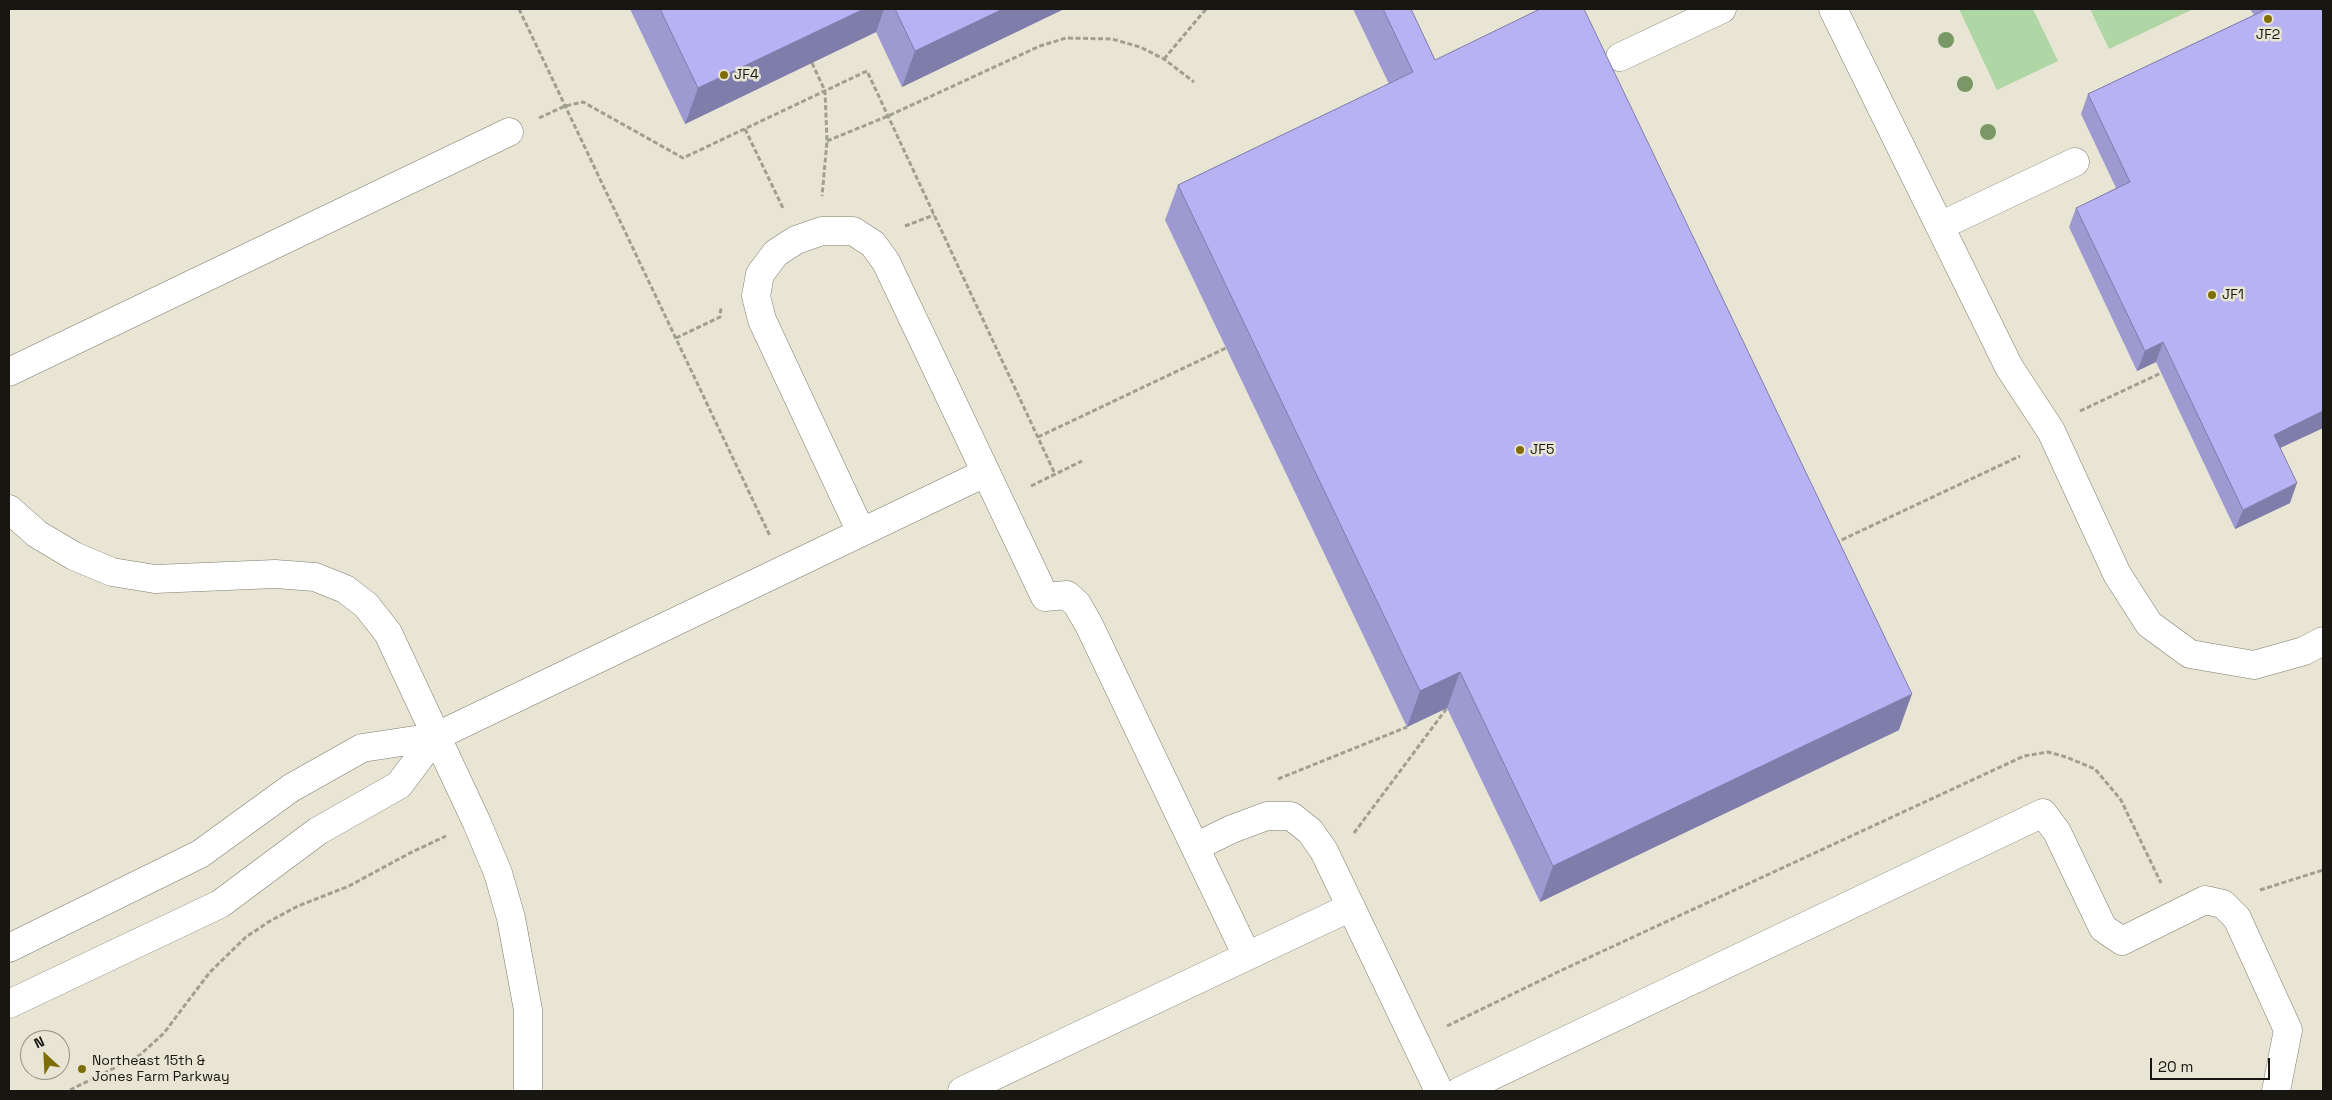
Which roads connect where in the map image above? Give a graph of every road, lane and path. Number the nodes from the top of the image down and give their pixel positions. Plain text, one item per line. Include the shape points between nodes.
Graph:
1 (519, 9) edge
2 (1206, 9) edge
3 (1722, 9) edge
4 (1833, 9) edge
5 (1620, 57) dead end
6 (1164, 58) junction
7 (812, 63) edge
8 (1194, 82) dead end
9 (745, 129) dead end
10 (509, 132) dead end
11 (827, 141) junction
12 (2075, 162) dead end
13 (822, 199) dead end
14 (784, 210) dead end
15 (1940, 226) junction
16 (1226, 348) dead end
17 (9, 372) edge
18 (2161, 373) dead end
19 (2078, 412) dead end
20 (1038, 437) dead end
21 (2020, 456) dead end
22 (1082, 461) dead end
23 (985, 473) junction
24 (1030, 486) dead end
25 (9, 509) edge
26 (861, 532) junction
27 (774, 544) dead end
28 (1832, 544) edge
29 (2323, 641) edge
30 (1447, 708) edge
31 (1408, 727) dead end
32 (435, 736) junction
33 (1269, 783) dead end
34 (449, 835) dead end
35 (1195, 847) junction
36 (1324, 851) junction
37 (1351, 907) junction
38 (9, 948) edge
39 (1247, 956) junction
40 (9, 1004) edge
41 (70, 1090) dead end
42 (528, 1091) edge
43 (962, 1091) edge
44 (1438, 1091) edge
45 (1460, 1091) edge
46 (2276, 1091) edge

1 - 27 path
2 - 6 path
3 - 5 lane
4 - 15 lane
6 - 8 path
6 - 11 path via 1112,40 1066,38 1040,46
7 - 11 path via 825,91
9 - 14 path
10 - 17 lane
11 - 13 path
12 - 15 lane
15 - 29 lane via 2009,367 2051,431 2117,574 2149,624 2190,654 2254,665
16 - 20 path
18 - 19 path
21 - 28 path
22 - 24 path
23 - 26 lane
23 - 26 lane via 886,262 873,244 853,232 822,231 796,240 776,254 760,274 756,296 762,320
23 - 35 lane via 1045,597 1067,596 1077,604
25 - 32 lane via 38,534 74,556 112,572 155,579 274,574 315,578 345,588 366,605 388,633
26 - 32 lane
30 - 36 path via 1351,837
31 - 33 path
32 - 38 lane via 362,748 291,788 200,854
32 - 40 lane via 399,785 318,831 220,904
32 - 42 lane via 477,823 512,918 528,1010
34 - 41 path via 350,886 298,906 262,926 210,972 164,1033 140,1055
35 - 36 lane via 1267,816 1291,816 1310,831
35 - 39 lane
36 - 37 lane
37 - 39 lane
37 - 44 lane
39 - 43 lane
45 - 46 lane via 2043,813 2057,832 2103,928 2122,941 2205,900 2223,904 2237,918 2288,1030

